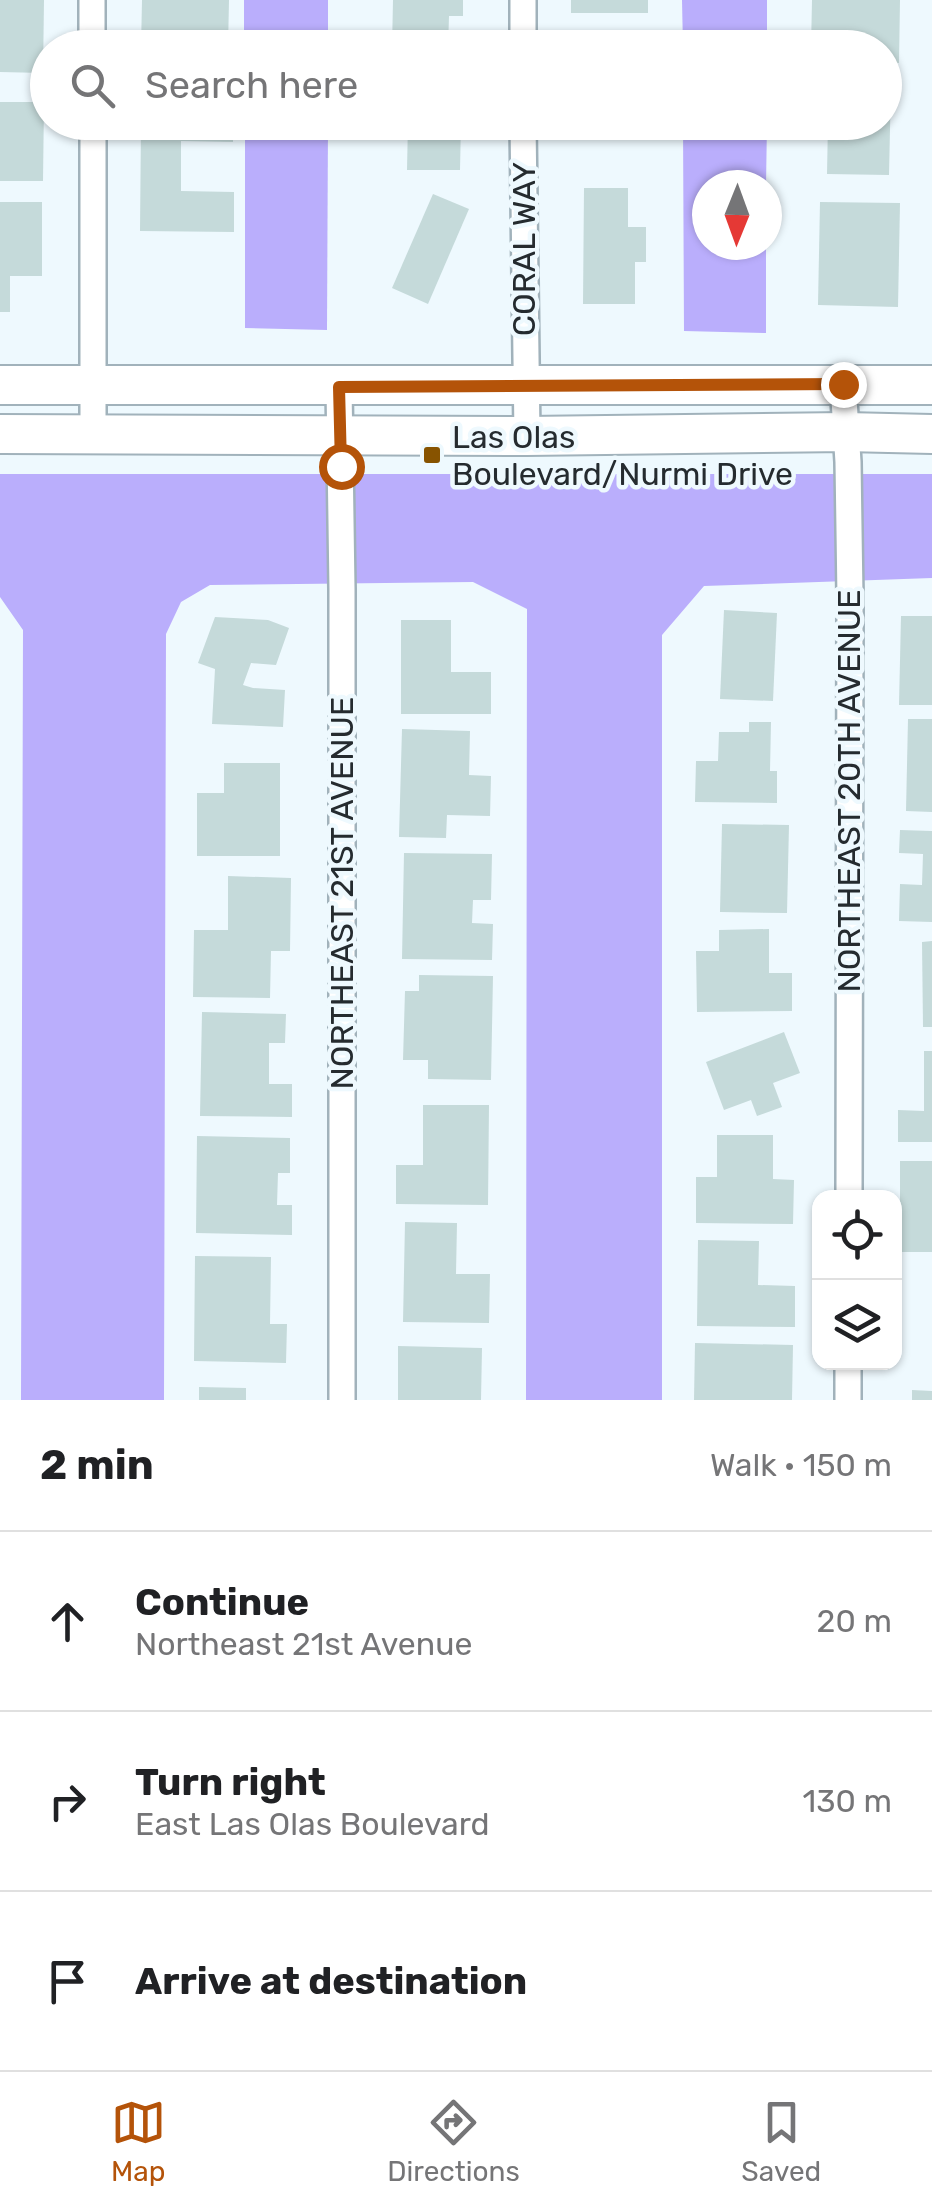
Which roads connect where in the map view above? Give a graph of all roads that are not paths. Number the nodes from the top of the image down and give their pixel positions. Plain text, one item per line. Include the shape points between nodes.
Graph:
1 (92, 0) edge
2 (523, 0) edge
3 (92, 30) edge
4 (523, 30) edge
5 (93, 140) edge
6 (524, 140) edge
7 (843, 384) junction
8 (0, 385) edge
9 (932, 385) edge
10 (94, 386) junction
11 (339, 387) junction
12 (525, 387) junction
13 (0, 434) edge
14 (93, 434) junction
15 (932, 434) edge
16 (527, 436) junction
17 (847, 447) junction
18 (341, 450) junction
19 (848, 1190) edge
20 (848, 1370) edge
21 (342, 1400) edge
22 (848, 1400) edge

1 - 3 street
2 - 4 street
5 - 10 street
6 - 12 street, CORAL WAY
7 - 9 main road
7 - 12 main road
7 - 17 street, NORTHEAST 20TH AVENUE
8 - 10 main road
10 - 11 main road
10 - 14 street
11 - 12 main road
11 - 18 street, NORTHEAST 21ST AVENUE
12 - 16 street, CORAL WAY
13 - 14 main road
14 - 18 main road
15 - 17 main road
16 - 17 main road
16 - 18 main road
17 - 19 street, NORTHEAST 20TH AVENUE
18 - 21 street, NORTHEAST 21ST AVENUE
20 - 22 street

